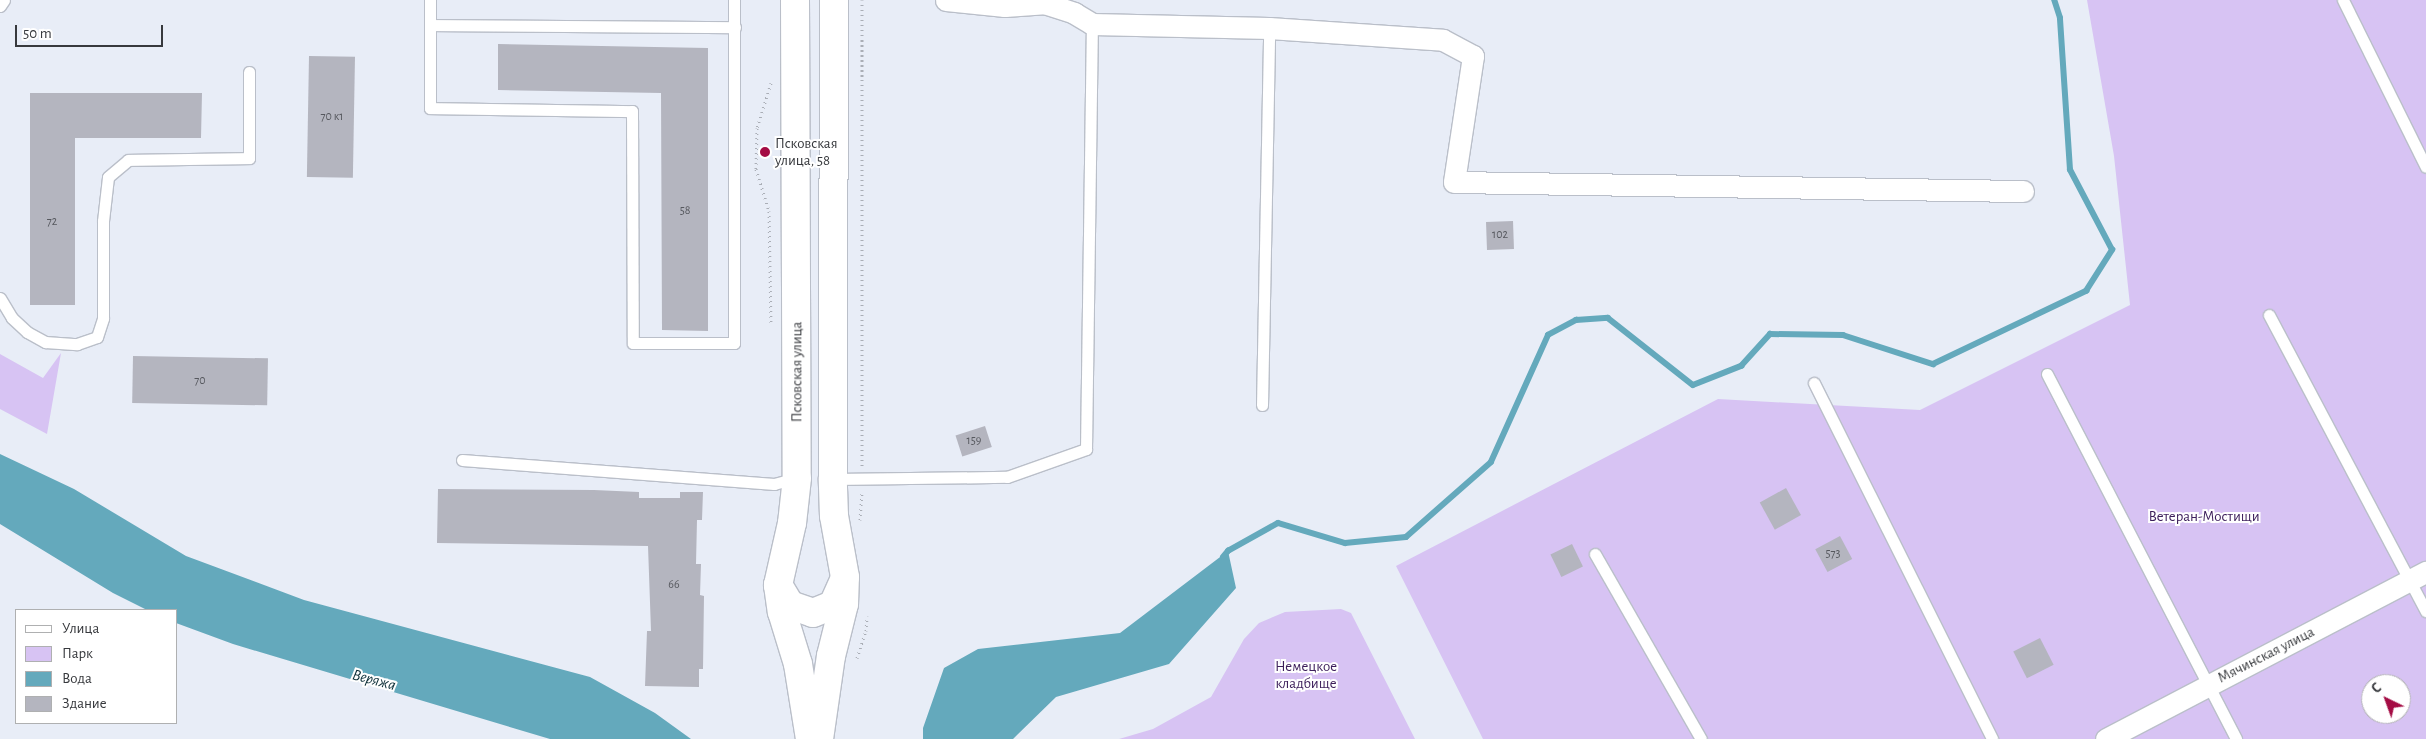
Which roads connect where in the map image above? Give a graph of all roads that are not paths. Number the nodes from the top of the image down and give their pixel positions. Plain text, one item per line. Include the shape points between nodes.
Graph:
1 (4, 0) edge
2 (430, 0) edge
3 (734, 0) edge
4 (796, 0) edge
5 (834, 0) edge
6 (946, 0) edge
7 (2343, 0) edge
8 (0, 6) edge
9 (1092, 24) junction
10 (430, 25) junction
11 (735, 27) junction
12 (1269, 28) junction
13 (249, 72) dead end
14 (2426, 167) edge
15 (2024, 191) dead end
16 (0, 298) edge
17 (2269, 315) dead end
18 (2047, 374) dead end
19 (1814, 383) dead end
20 (1262, 405) dead end
21 (462, 460) dead end
22 (797, 478) junction
23 (833, 479) junction
24 (1595, 554) dead end
25 (2418, 576) edge
26 (845, 577) junction
27 (778, 585) junction
28 (2426, 611) edge
29 (2209, 684) junction
30 (810, 739) edge
31 (819, 739) edge
32 (1701, 739) edge
33 (1992, 739) edge
34 (2106, 739) edge
35 (2236, 739) edge

1 - 8 lane
2 - 10 lane
3 - 11 lane
4 - 22 main road, Псковская улица
5 - 23 main road
6 - 9 street via 1005,6 1044,4 1074,13
7 - 14 lane
9 - 12 street
9 - 23 lane via 1086,449 1007,477
10 - 11 lane
10 - 11 lane via 430,108 632,111 633,343 734,343
12 - 15 street via 1443,40 1473,56 1454,182
12 - 20 lane
13 - 16 lane via 249,158 128,160 108,177 103,221 103,318 97,337 77,344 45,342 12,318
17 - 25 lane
18 - 29 lane
19 - 33 lane
21 - 22 lane via 774,484
22 - 27 main road, Псковская улица via 792,523
23 - 26 main road via 834,516
24 - 32 lane
25 - 28 lane
25 - 29 street, Мячинская улица
26 - 27 main road via 833,605 813,613 790,605
26 - 31 main road via 844,604 831,656
27 - 30 main road, Псковская улица via 782,612 798,664
29 - 34 street, Мячинская улица
29 - 35 lane

